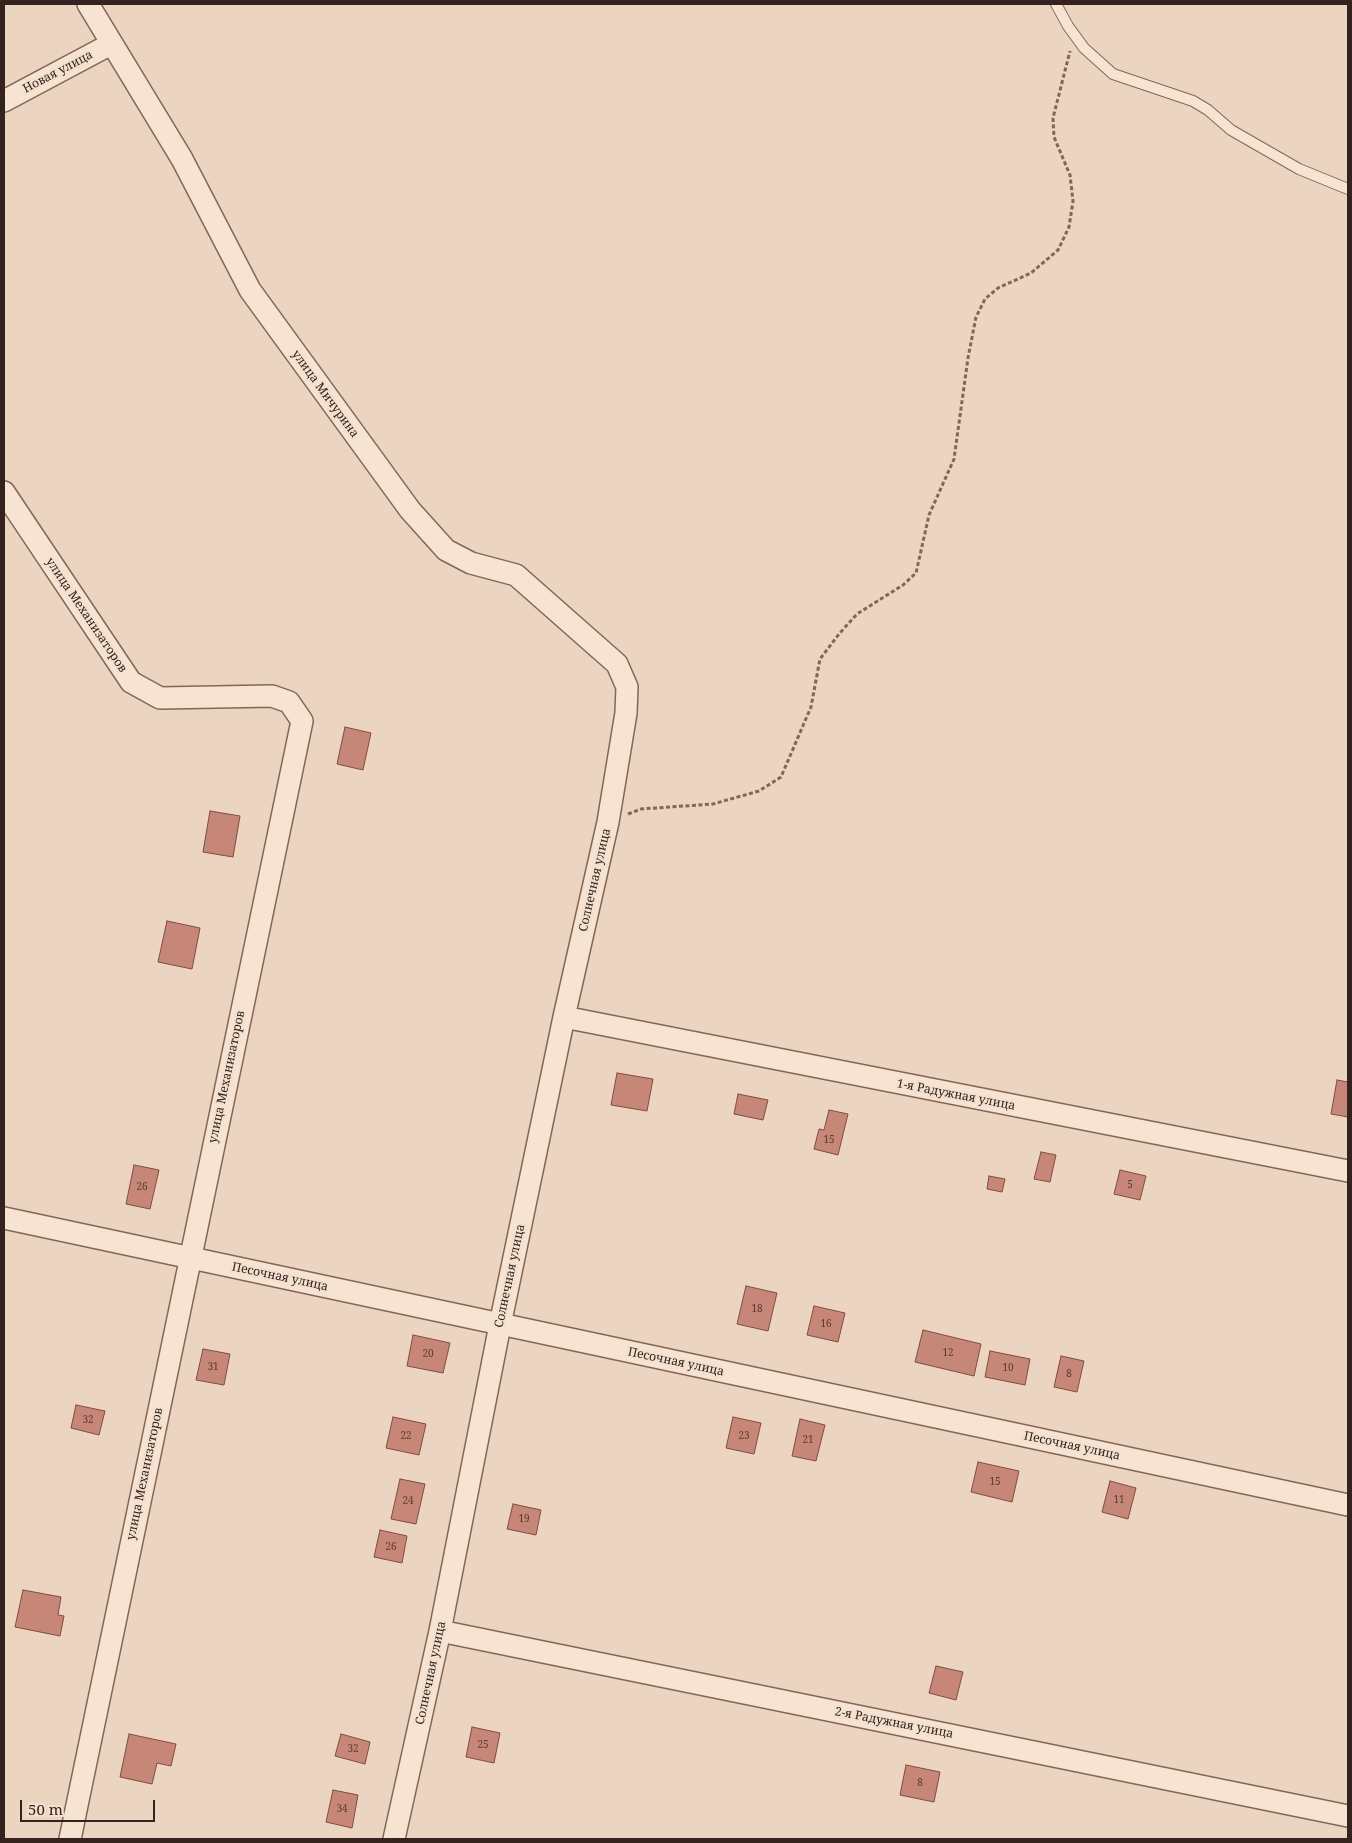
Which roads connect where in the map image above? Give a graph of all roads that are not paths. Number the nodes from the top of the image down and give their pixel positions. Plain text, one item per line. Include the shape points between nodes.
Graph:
1 (88, 4) edge
2 (1056, 4) edge
3 (111, 44) junction
4 (4, 101) edge
5 (1348, 189) edge
6 (4, 492) edge
7 (626, 713) joint
8 (564, 1017) junction
9 (1348, 1172) edge
10 (4, 1218) edge
11 (190, 1258) junction
12 (500, 1325) junction
13 (1348, 1505) edge
14 (440, 1631) junction
15 (1348, 1816) edge
16 (70, 1839) edge
17 (394, 1839) edge

1 - 3 street, улица Мичурина
2 - 5 lane via 1084,48 1113,74 1194,101 1231,130 1298,169
3 - 4 street, Новая улица
3 - 7 street, улица Мичурина via 182,159 250,290 410,510 446,550 471,563 516,575 618,664 627,687
6 - 11 street, улица Механизаторов via 131,682 160,698 272,696 289,702 302,721
7 - 8 street, Солнечная улица via 608,822
8 - 9 street, 1-я Радужная улица
8 - 12 street, Солнечная улица
10 - 11 street, Песочная улица
11 - 12 street, Песочная улица
11 - 16 street, улица Механизаторов
12 - 13 street, Песочная улица
12 - 14 street, Солнечная улица
14 - 15 street, 2-я Радужная улица
14 - 17 street, Солнечная улица

